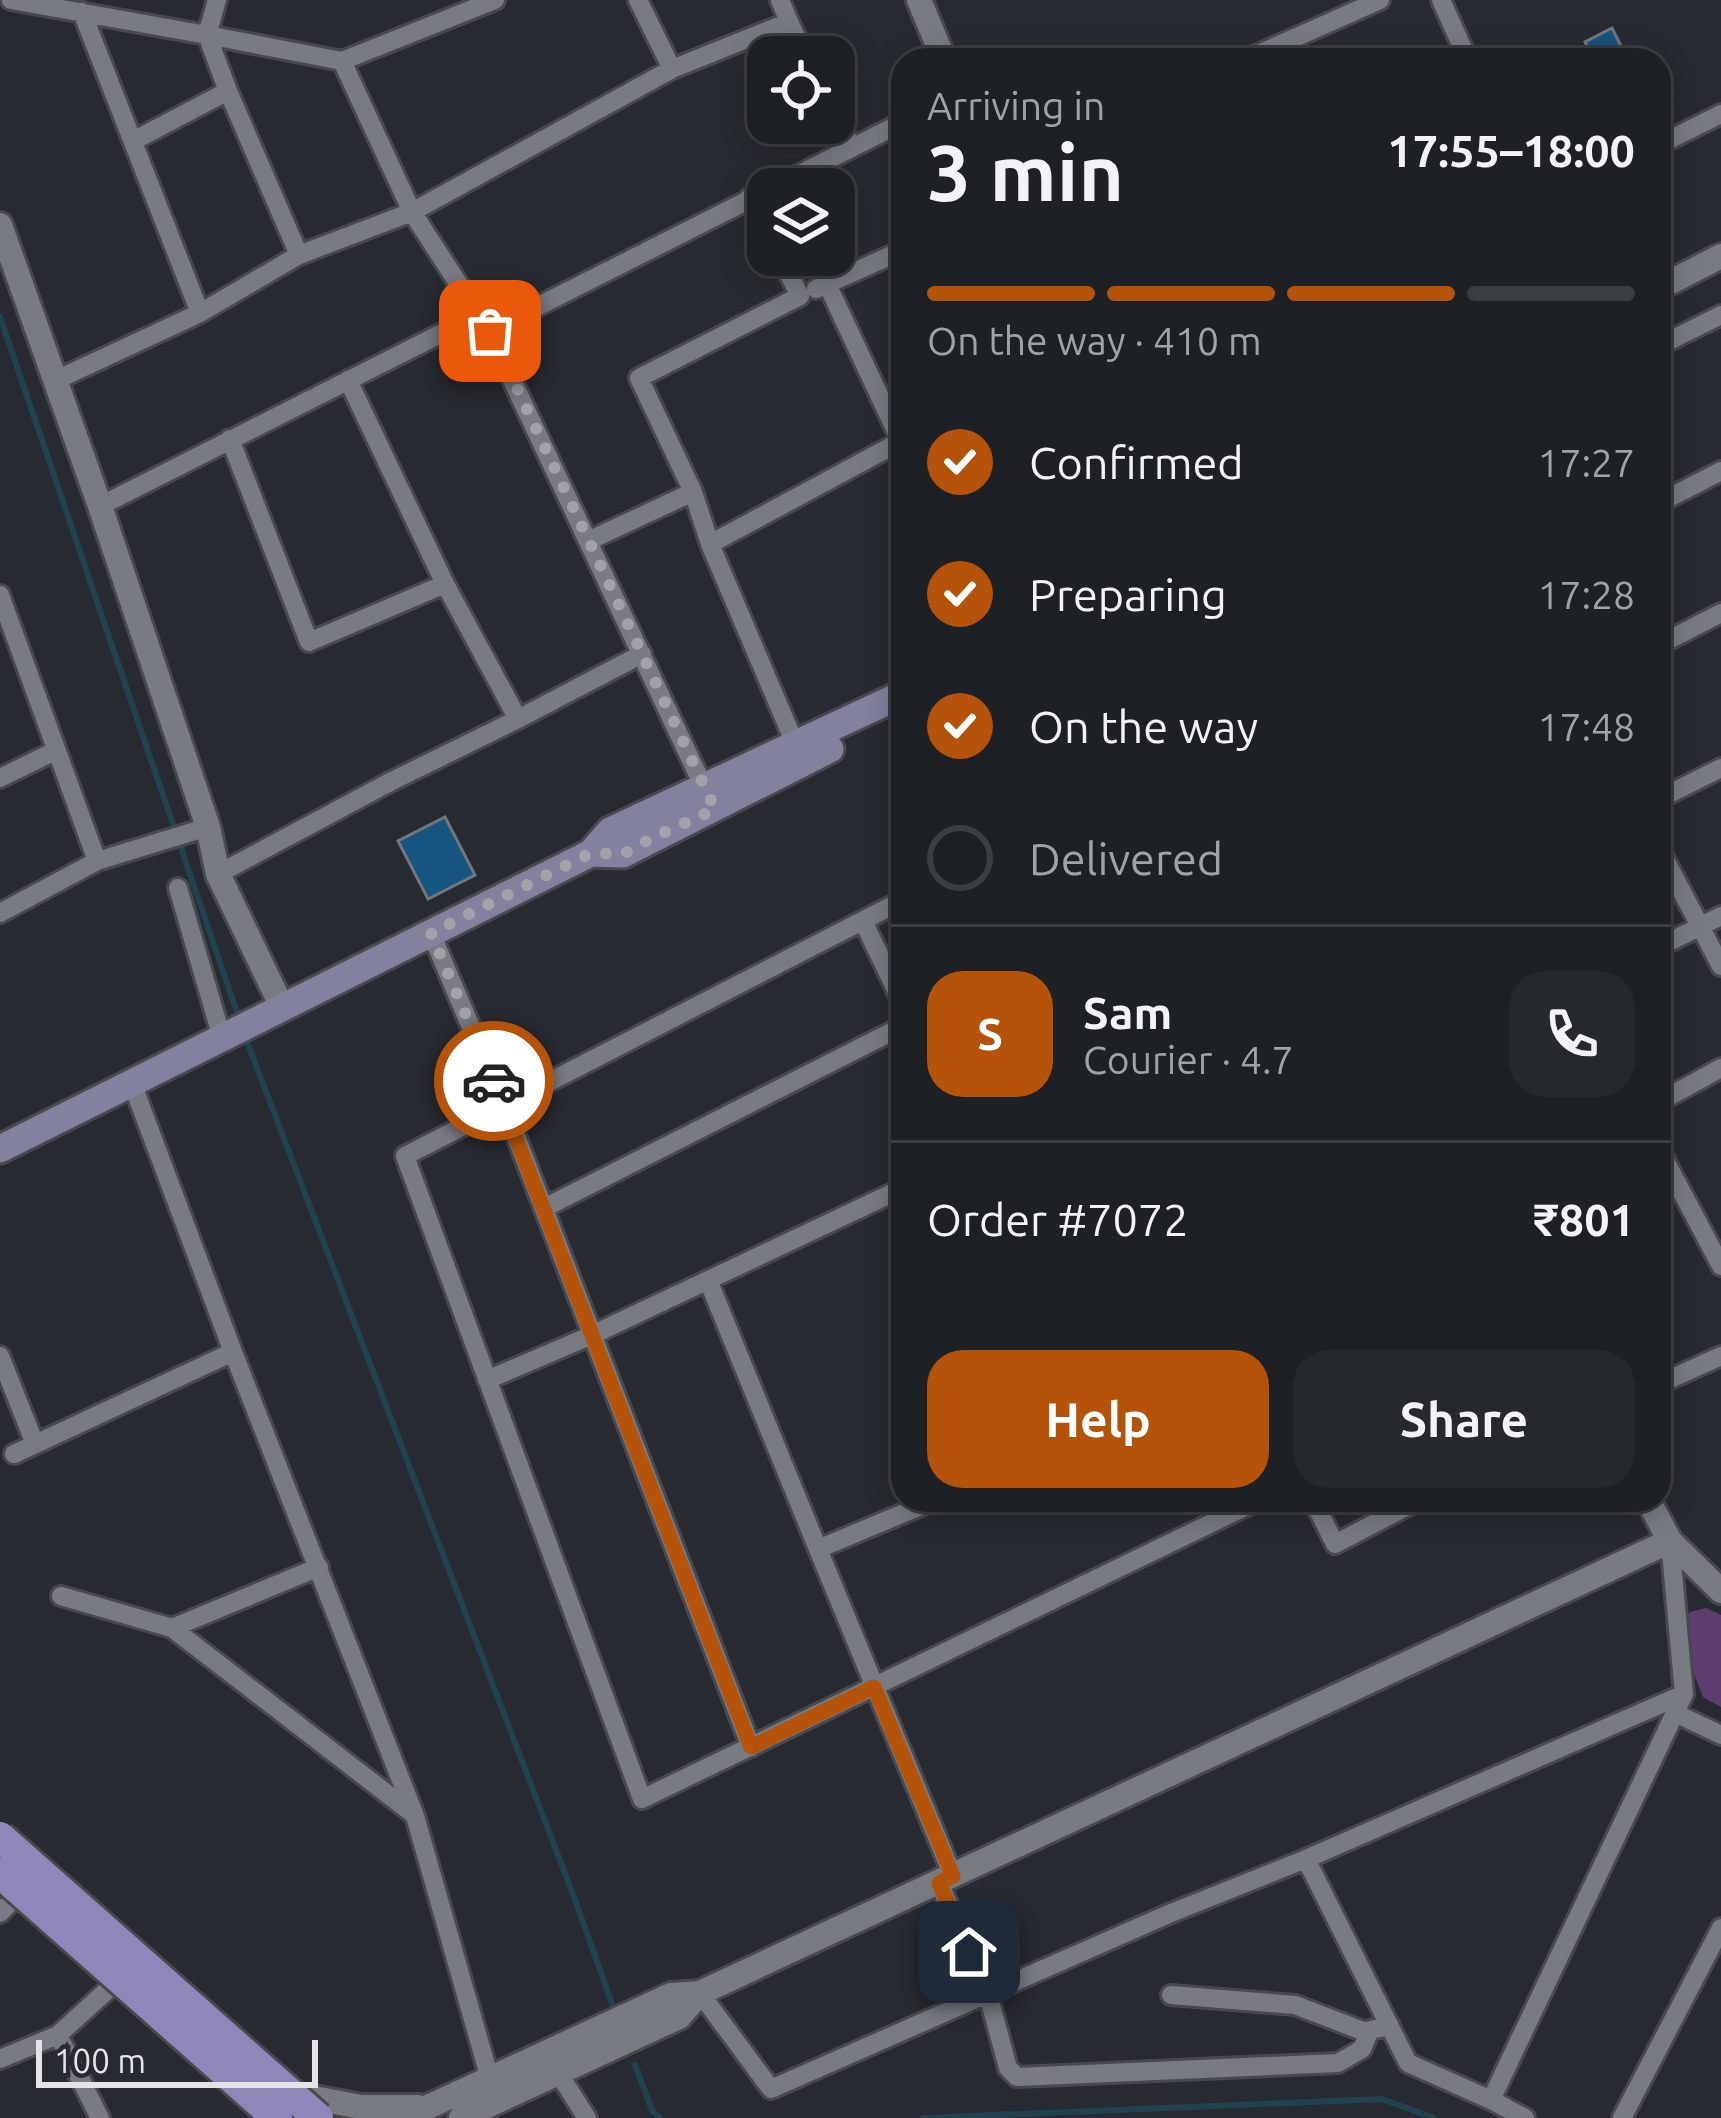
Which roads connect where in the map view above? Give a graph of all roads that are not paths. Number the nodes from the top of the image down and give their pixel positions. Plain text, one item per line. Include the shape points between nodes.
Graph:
1 (10, 0) edge
2 (217, 0) edge
3 (495, 0) edge
4 (638, 0) edge
5 (780, 0) edge
6 (919, 0) edge
7 (1380, 0) edge
8 (1441, 0) edge
9 (82, 12) junction
10 (789, 22) junction
11 (208, 35) junction
12 (796, 36) edge
13 (939, 48) edge
14 (1272, 48) edge
15 (1463, 48) edge
16 (342, 61) junction
17 (672, 69) junction
18 (228, 91) junction
19 (1721, 114) edge
20 (891, 128) edge
21 (1671, 139) edge
22 (133, 141) junction
23 (851, 146) joint
24 (808, 168) edge
25 (747, 199) edge
26 (412, 212) junction
27 (0, 225) edge
28 (299, 255) junction
29 (891, 255) edge
30 (1721, 256) edge
31 (790, 276) edge
32 (1671, 282) edge
33 (827, 284) junction
34 (800, 296) junction
35 (200, 313) junction
36 (1721, 315) edge
37 (490, 331) junction
38 (1671, 340) edge
39 (348, 380) junction
40 (55, 381) junction
41 (891, 419) edge
42 (230, 439) junction
43 (891, 448) edge
44 (1721, 471) edge
45 (694, 492) junction
46 (1671, 496) edge
47 (100, 506) junction
48 (588, 541) junction
49 (710, 544) junction
50 (445, 584) junction
51 (0, 595) edge
52 (1721, 613) edge
53 (3, 618) edge
54 (1671, 639) edge
55 (642, 654) junction
56 (891, 700) edge
57 (891, 717) edge
58 (518, 719) junction
59 (796, 746) junction
60 (56, 752) junction
61 (1721, 768) edge
62 (0, 778) edge
63 (1671, 793) edge
64 (710, 799) junction
65 (202, 829) junction
66 (97, 861) junction
67 (1671, 871) edge
68 (218, 874) junction
69 (178, 888) dead end
70 (891, 906) edge
71 (0, 913) edge
72 (1721, 916) edge
73 (863, 921) junction
74 (1700, 926) junction
75 (431, 933) junction
76 (1671, 941) edge
77 (1721, 966) edge
78 (891, 979) edge
79 (271, 1013) junction
80 (891, 1032) edge
81 (224, 1037) junction
82 (1721, 1068) edge
83 (132, 1083) junction
84 (1671, 1095) edge
85 (504, 1105) junction
86 (0, 1149) edge
87 (1671, 1171) edge
88 (891, 1194) edge
89 (544, 1208) junction
90 (1721, 1265) edge
91 (708, 1280) junction
92 (592, 1335) junction
93 (233, 1352) junction
94 (0, 1356) edge
95 (1721, 1356) edge
96 (1671, 1379) edge
97 (488, 1380) junction
98 (21, 1409) junction
99 (0, 1418) edge
100 (35, 1444) junction
101 (14, 1454) dead end
102 (906, 1512) edge
103 (1234, 1512) edge
104 (1319, 1512) edge
105 (1396, 1512) edge
106 (1654, 1512) edge
107 (1670, 1541) junction
108 (818, 1549) junction
109 (319, 1567) junction
110 (1721, 1591) edge
111 (61, 1596) dead end
112 (172, 1628) junction
113 (874, 1687) junction
114 (1684, 1694) junction
115 (1675, 1713) junction
116 (1721, 1735) edge
117 (751, 1747) junction
118 (416, 1816) junction
119 (0, 1821) edge
120 (0, 1837) edge
121 (1306, 1859) junction
122 (48, 1863) junction
123 (946, 1880) junction
124 (4, 1891) edge
125 (1721, 1928) edge
126 (115, 1984) junction
127 (700, 1993) junction
128 (988, 1994) junction
129 (1172, 1995) dead end
130 (1390, 2026) junction
131 (1368, 2033) junction
132 (58, 2035) junction
133 (0, 2059) edge
134 (559, 2074) junction
135 (491, 2076) junction
136 (1491, 2100) junction
137 (495, 2102) junction
138 (316, 2108) edge
139 (413, 2112) edge
140 (100, 2118) edge
141 (265, 2118) edge
142 (278, 2118) edge
143 (337, 2118) edge
144 (461, 2118) edge
145 (587, 2118) edge
146 (1525, 2118) edge
147 (1622, 2118) edge

1 - 9 street
2 - 11 street
3 - 16 street
4 - 17 street
5 - 10 street
6 - 13 street
7 - 14 street
8 - 15 street
9 - 11 street
9 - 22 street
10 - 12 street
10 - 17 street
11 - 16 street
11 - 18 street
16 - 26 street
17 - 26 street
18 - 22 street
18 - 28 street
19 - 21 street
20 - 23 street
22 - 35 street
23 - 24 street
25 - 37 street
26 - 28 street
26 - 37 street
27 - 40 street
28 - 35 street
29 - 33 street
30 - 32 street
31 - 34 street
33 - 34 street
33 - 41 street
34 - 45 street via 639,377
35 - 40 street
36 - 38 street
37 - 39 street via 456,326
37 - 48 street
39 - 42 street
39 - 50 street
40 - 47 street
42 - 47 street
42 - 50 street via 309,642
43 - 49 street
44 - 46 street
45 - 48 street
45 - 49 street
47 - 65 street
48 - 55 street
49 - 59 street
50 - 58 street
51 - 53 street
52 - 54 street
53 - 60 street
55 - 58 street
55 - 64 street
56 - 59 main road
57 - 64 main road
58 - 68 street
59 - 64 main road
60 - 62 street
60 - 66 street
61 - 63 street
64 - 75 main road via 610,831 591,853
65 - 66 street
65 - 68 street
66 - 71 street
67 - 74 street
68 - 79 street
69 - 81 street
70 - 73 street
72 - 74 street
73 - 78 street
73 - 85 street
74 - 76 street
74 - 77 street
75 - 79 main road
75 - 85 street
79 - 81 main road
80 - 89 street
81 - 83 main road
82 - 84 street
83 - 86 main road
83 - 93 street
85 - 89 street
85 - 97 street via 405,1156
87 - 90 street
88 - 91 street
89 - 92 street
91 - 92 street
91 - 108 street
92 - 97 street
92 - 117 street
93 - 100 street
93 - 109 street
94 - 98 street
95 - 96 street
97 - 117 street via 641,1799
98 - 99 street
98 - 100 street
100 - 101 street
102 - 108 street
103 - 113 street
104 - 105 street via 1335,1544
106 - 107 street
107 - 110 street
107 - 114 street
107 - 123 street
108 - 113 street
109 - 112 street
109 - 118 street
111 - 112 street
112 - 118 street
113 - 117 street
113 - 123 street
114 - 115 street
114 - 121 street
115 - 116 street
115 - 136 street
118 - 135 street
119 - 122 main road
120 - 138 main road, bridge
121 - 128 street
121 - 130 street
122 - 124 street
122 - 138 main road
123 - 127 street
123 - 128 street
124 - 126 main road
124 - 142 main road, bridge
125 - 147 street
126 - 132 street
126 - 141 main road
127 - 128 street via 771,2089
127 - 134 street via 679,2017
127 - 135 street via 671,1995
128 - 131 street via 1017,2077 1338,2062 1362,2049
129 - 131 street via 1295,2005
130 - 131 street
130 - 136 street via 1408,2062
132 - 133 street
132 - 140 street
134 - 137 street
134 - 145 street
135 - 137 street
135 - 139 street
136 - 146 street
137 - 144 street
138 - 139 street
138 - 143 main road

